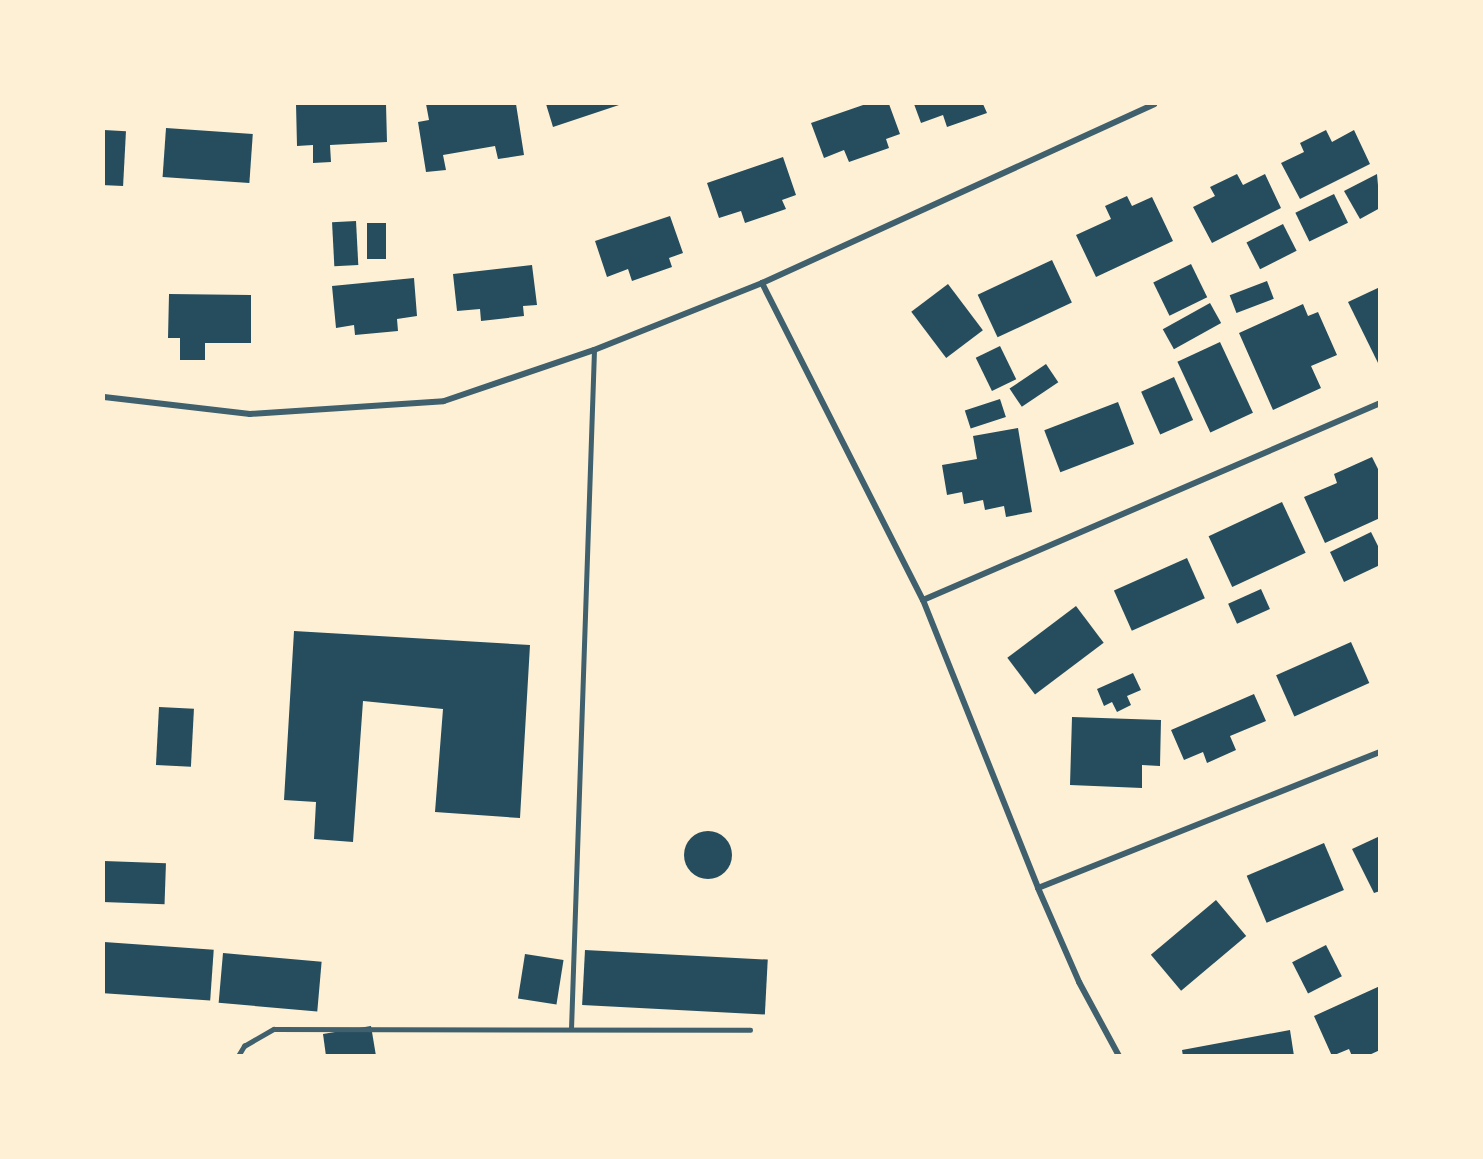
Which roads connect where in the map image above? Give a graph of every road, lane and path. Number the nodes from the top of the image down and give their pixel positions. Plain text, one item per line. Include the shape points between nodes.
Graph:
1 (1154, 104) edge
2 (762, 283) junction
3 (594, 350) junction
4 (104, 398) edge
5 (1380, 403) edge
6 (922, 600) junction
7 (1380, 752) edge
8 (1038, 888) junction
9 (571, 1029) junction
10 (750, 1030) dead end
11 (238, 1056) edge
12 (1119, 1056) edge

1 - 2 street
2 - 3 street
2 - 6 street
3 - 4 street via 444,400 249,414
3 - 9 lane
5 - 6 street
6 - 8 street
7 - 8 street
8 - 12 street via 1078,982
9 - 10 lane
9 - 11 lane via 274,1029 244,1046

